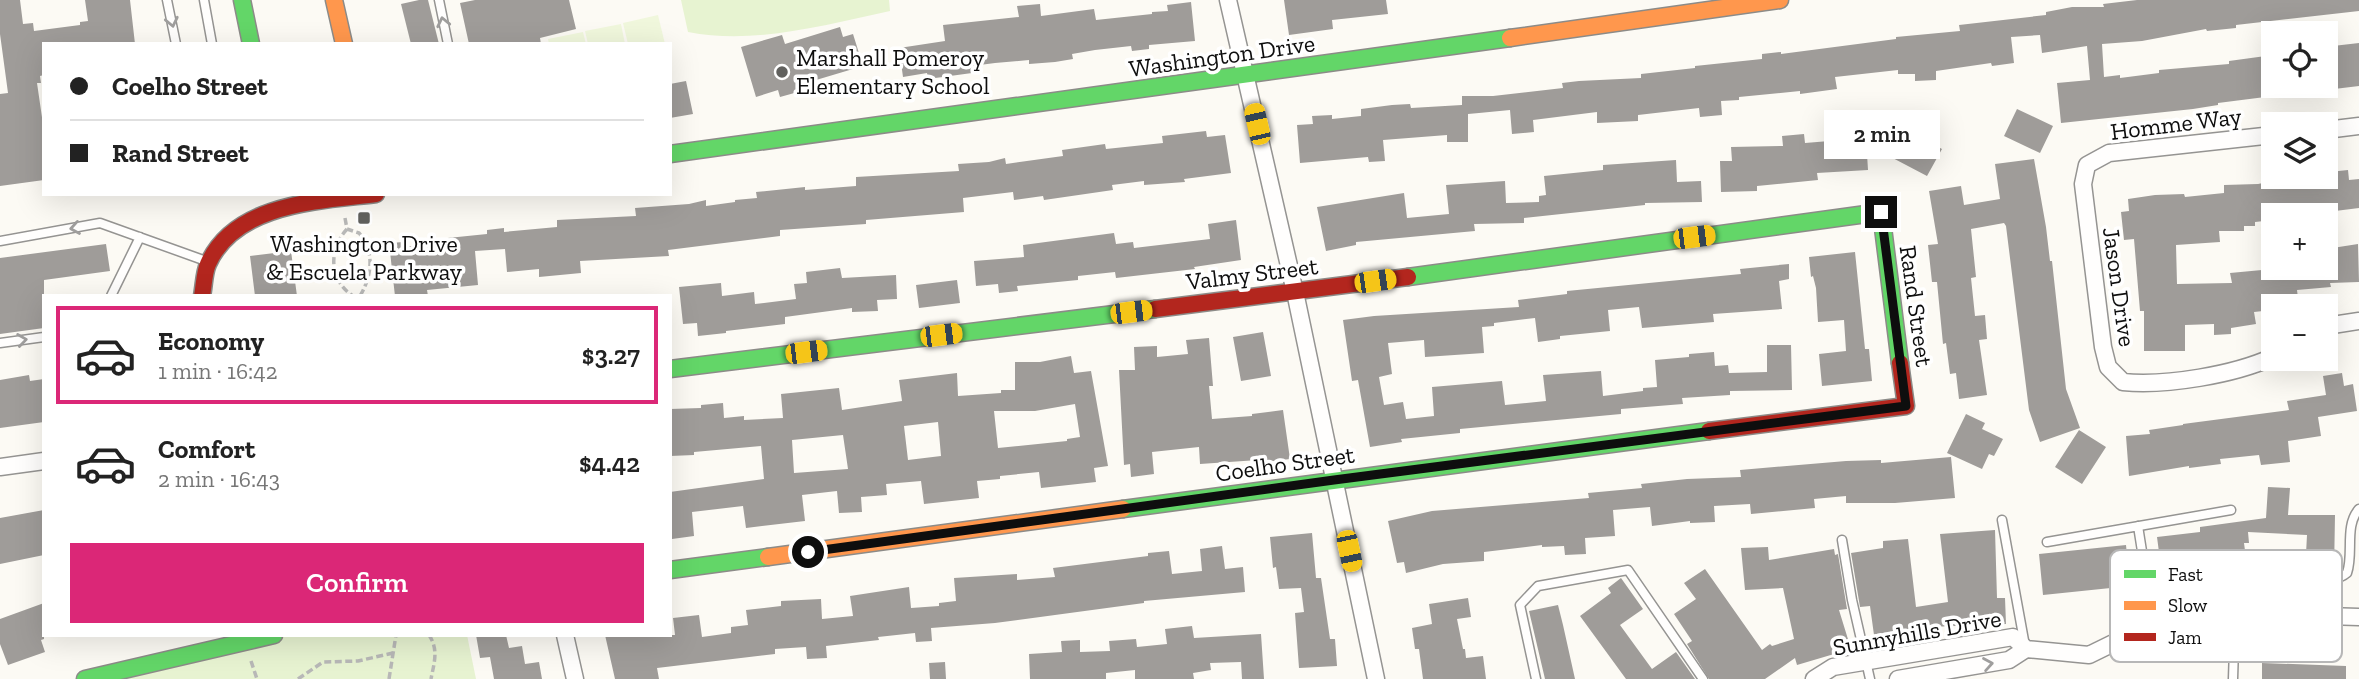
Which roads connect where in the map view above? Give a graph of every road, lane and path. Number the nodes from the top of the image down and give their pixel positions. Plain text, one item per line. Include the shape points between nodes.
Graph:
1 (167, 0) edge
2 (204, 0) edge
3 (242, 0) edge
4 (336, 0) edge
5 (439, 0) edge
6 (1228, 0) edge
7 (1780, 0) edge
8 (176, 42) edge
9 (212, 42) edge
10 (250, 42) edge
11 (344, 42) edge
12 (448, 42) edge
13 (1247, 76) junction
14 (2359, 126) edge
15 (2338, 129) edge
16 (2261, 136) edge
17 (672, 154) edge
18 (2087, 165) joint
19 (362, 196) edge
20 (342, 199) junction
21 (292, 200) edge
22 (1881, 212) joint
23 (347, 229) junction
24 (140, 237) junction
25 (0, 241) edge
26 (208, 262) junction
27 (1295, 292) junction
28 (112, 294) edge
29 (202, 294) edge
30 (351, 294) edge
31 (361, 294) edge
32 (2359, 321) edge
33 (2338, 324) edge
34 (42, 337) edge
35 (0, 343) edge
36 (2261, 362) edge
37 (672, 369) edge
38 (1906, 406) joint
39 (42, 461) edge
40 (0, 467) edge
41 (1334, 480) junction
42 (2359, 509) edge
43 (2231, 510) dead end
44 (2002, 520) dead end
45 (2138, 526) junction
46 (1842, 540) dead end
47 (2047, 542) dead end
48 (2142, 550) edge
49 (2349, 568) junction
50 (2359, 569) edge
51 (672, 570) edge
52 (2342, 577) edge
53 (265, 637) edge
54 (396, 637) edge
55 (430, 637) edge
56 (565, 637) edge
57 (2110, 645) edge
58 (2026, 649) junction
59 (1936, 650) junction
60 (393, 653) junction
61 (250, 655) dead end
62 (1867, 661) junction
63 (1941, 675) edge
64 (85, 679) edge
65 (257, 679) edge
66 (298, 679) edge
67 (389, 679) edge
68 (431, 679) edge
69 (575, 679) edge
70 (1376, 679) edge
71 (1536, 679) edge
72 (1703, 679) edge
73 (1814, 679) edge
74 (1870, 679) edge
75 (1898, 679) edge

1 -> 8 lane
2 - 9 lane
3 - 10 street
4 - 11 street
12 -> 5 lane
6 - 13 street
7 - 13 street, Washington Drive
13 - 17 street, Washington Drive
13 - 27 street
14 - 15 street
16 - 18 street, Homme Way via 2109,153
18 - 36 street, Jason Drive via 2083,184 2108,367 2123,382 2149,384 2245,369
19 - 20 street
20 - 21 street
20 - 23 path
21 - 26 street via 232,230
22 - 27 street, Valmy Street
22 - 38 street, Rand Street
23 - 30 path via 335,248 335,272
23 - 31 path via 359,233 369,248 368,279
24 -> 25 lane via 100,223
24 - 26 lane
24 - 28 lane
26 - 29 street
27 - 37 street, Valmy Street
27 - 41 street
32 - 33 street
35 -> 34 lane
38 - 41 street, Coelho Street
39 - 40 street
41 - 51 street, Coelho Street
41 - 70 street
42 - 49 lane via 2351,524
43 - 45 lane
44 - 58 lane
45 - 47 lane
45 - 48 lane
46 - 62 lane
49 - 50 lane
49 - 52 lane
53 - 64 street
54 - 60 path
55 - 68 path via 436,646
56 - 69 street
57 - 58 street, Sunnyhills Drive via 2089,655
58 - 59 street, Sunnyhills Drive via 2012,637
63 -> 58 street, Sunnyhills Drive via 2009,660
59 - 62 street, Sunnyhills Drive
59 - 63 lane
60 - 66 path via 323,662
60 - 67 path
61 - 65 path
62 - 73 street, Sunnyhills Drive via 1833,667
62 - 74 lane
63 - 75 street, Sunnyhills Drive
71 - 72 lane via 1520,605 1538,586 1628,570

